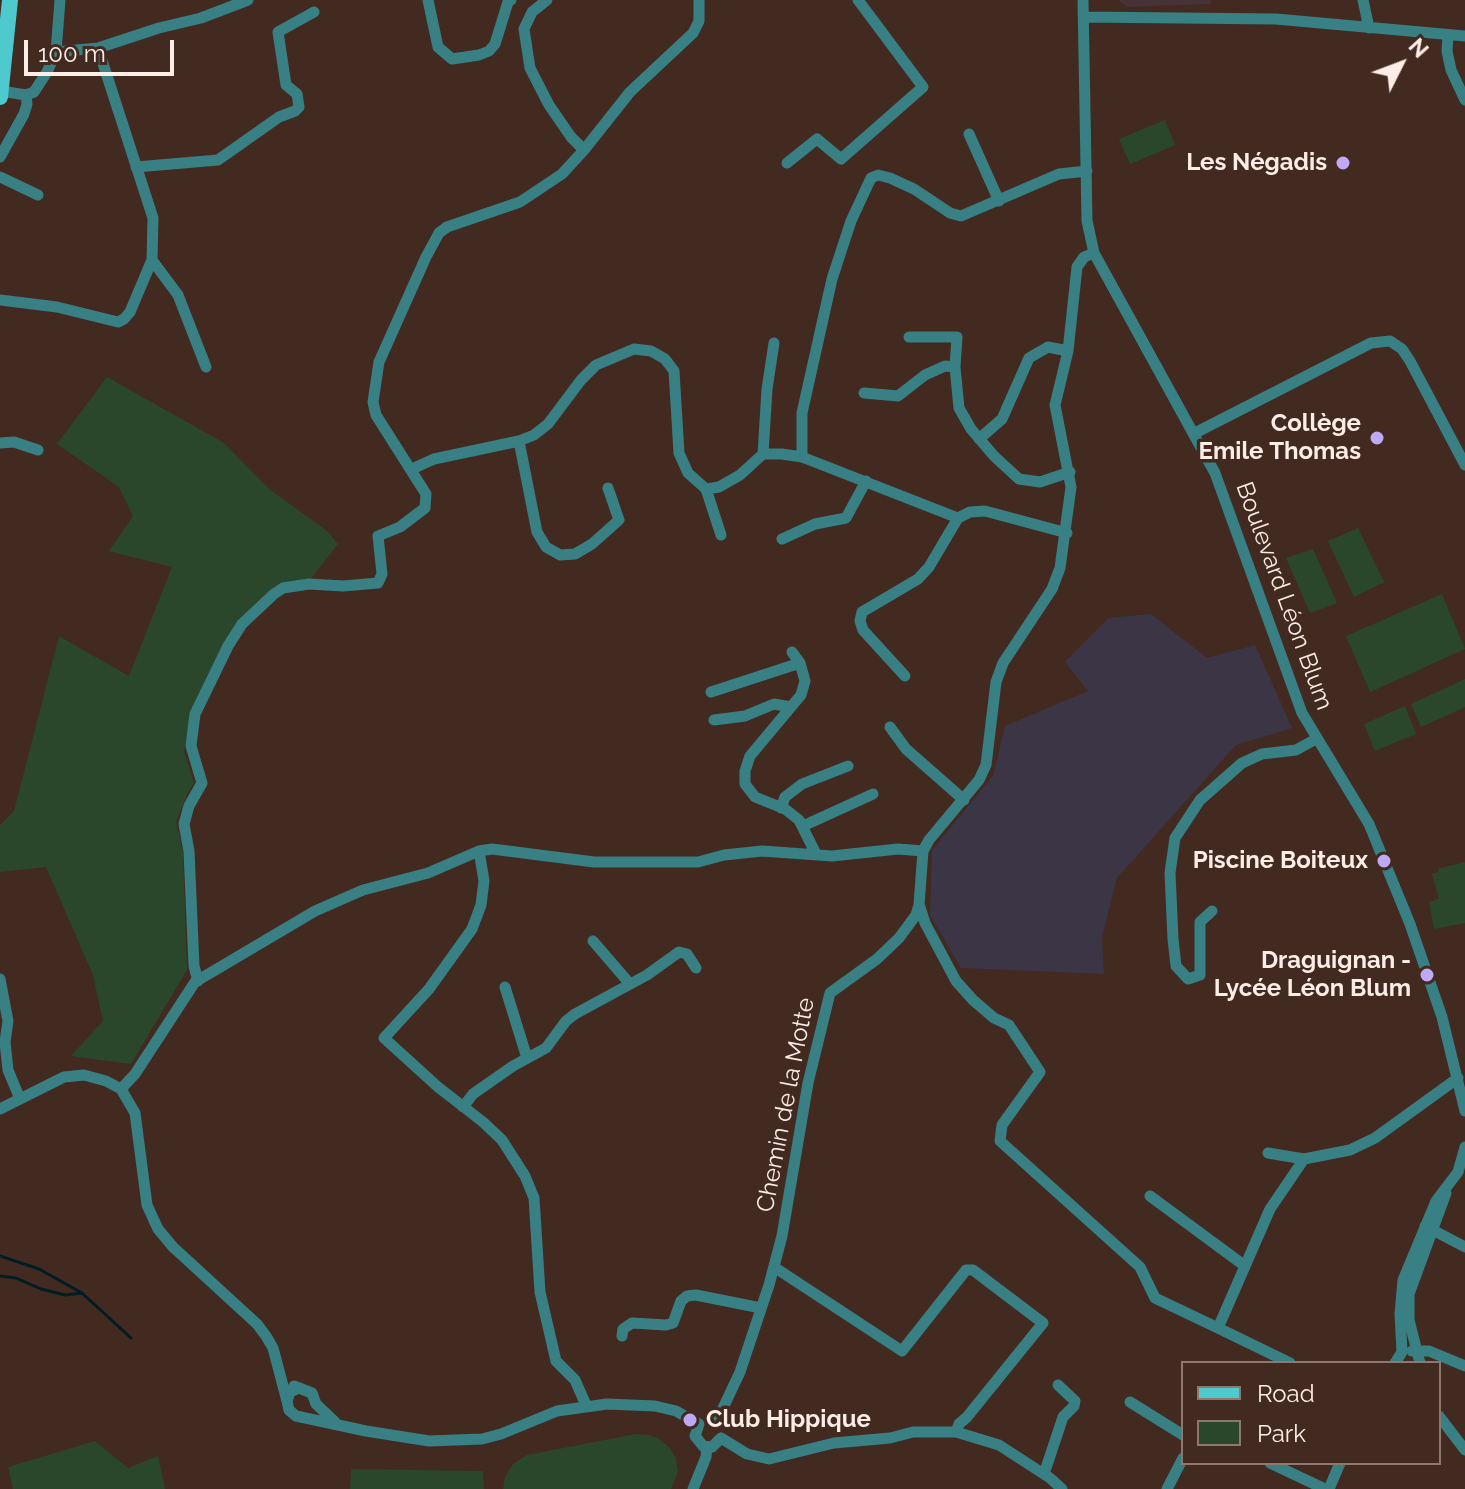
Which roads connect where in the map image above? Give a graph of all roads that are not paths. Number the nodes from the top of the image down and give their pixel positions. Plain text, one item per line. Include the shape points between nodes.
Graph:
1 (10, 0) edge
2 (60, 0) edge
3 (248, 0) edge
4 (428, 0) edge
5 (511, 0) edge
6 (547, 0) edge
7 (699, 0) edge
8 (858, 0) edge
9 (1083, 0) edge
10 (1363, 0) edge
11 (530, 6) edge
12 (314, 12) dead end
13 (1084, 17) junction
14 (1369, 28) junction
15 (1448, 35) junction
16 (1465, 36) edge
17 (98, 48) junction
18 (56, 52) junction
19 (0, 94) edge
20 (26, 95) junction
21 (1465, 100) edge
22 (969, 134) dead end
23 (584, 150) junction
24 (0, 157) edge
25 (787, 163) dead end
26 (136, 167) junction
27 (1087, 171) junction
28 (0, 177) edge
29 (38, 195) dead end
30 (999, 201) junction
31 (1094, 253) junction
32 (152, 260) junction
33 (0, 300) edge
34 (909, 337) dead end
35 (774, 343) dead end
36 (1068, 351) junction
37 (206, 367) dead end
38 (955, 367) junction
39 (864, 393) dead end
40 (1195, 433) junction
41 (979, 439) junction
42 (519, 441) junction
43 (0, 443) edge
44 (38, 450) dead end
45 (763, 454) junction
46 (802, 457) junction
47 (1465, 465) edge
48 (412, 469) junction
49 (1070, 472) junction
50 (866, 481) junction
51 (608, 488) dead end
52 (706, 489) junction
53 (958, 518) junction
54 (1067, 533) junction
55 (721, 535) dead end
56 (782, 539) dead end
57 (792, 652) dead end
58 (800, 663) junction
59 (905, 676) dead end
60 (711, 692) dead end
61 (791, 707) junction
62 (714, 720) dead end
63 (890, 727) dead end
64 (1316, 739) junction
65 (848, 766) dead end
66 (873, 794) dead end
67 (964, 800) junction
68 (781, 808) junction
69 (803, 826) junction
70 (479, 851) junction
71 (923, 851) junction
72 (816, 854) junction
73 (919, 905) junction
74 (1212, 911) dead end
75 (593, 941) dead end
76 (696, 968) dead end
77 (0, 979) edge
78 (198, 981) junction
79 (630, 984) junction
80 (505, 987) dead end
81 (527, 1058) junction
82 (1459, 1058) edge
83 (1458, 1078) junction
84 (121, 1089) junction
85 (20, 1099) junction
86 (463, 1107) junction
87 (0, 1109) edge
88 (1465, 1111) edge
89 (1465, 1147) edge
90 (1268, 1153) dead end
91 (1304, 1159) junction
92 (1464, 1160) edge
93 (1150, 1196) dead end
94 (1428, 1228) junction
95 (1465, 1247) edge
96 (1245, 1266) junction
97 (774, 1267) junction
98 (761, 1308) junction
99 (1218, 1328) junction
100 (622, 1336) dead end
101 (1414, 1355) edge
102 (1286, 1361) edge
103 (1465, 1366) edge
104 (280, 1375) junction
105 (1058, 1385) dead end
106 (299, 1388) junction
107 (287, 1401) junction
108 (1130, 1402) dead end
109 (316, 1404) junction
110 (586, 1405) junction
111 (301, 1417) junction
112 (1441, 1419) edge
113 (335, 1423) junction
114 (716, 1423) junction
115 (699, 1424) junction
116 (956, 1432) junction
117 (1181, 1434) edge
118 (721, 1438) junction
119 (707, 1447) junction
120 (1465, 1450) edge
121 (1181, 1462) edge
122 (1274, 1465) edge
123 (1339, 1465) edge
124 (1044, 1474) junction
125 (693, 1489) edge
126 (1062, 1489) edge
127 (1167, 1489) edge
128 (1327, 1489) edge

1 - 19 main road
2 - 18 street
3 - 17 street
4 - 5 street via 438,47 452,59 489,51
6 - 11 street
7 - 23 street via 693,33 630,92
8 - 25 street via 923,87 841,159 817,139
9 - 13 street, Boulevard Léon Blum
10 - 14 street
11 - 23 street via 524,29 530,68 549,105
12 - 26 street via 278,32 286,85 297,94 295,111 218,160
13 - 14 street via 1276,19
13 - 27 street, Boulevard Léon Blum
14 - 15 street
15 - 16 street
15 - 21 street via 1451,70
17 - 18 street
17 - 26 street
18 - 20 street via 34,92
19 - 20 street
20 - 24 street via 24,114
22 - 30 street
23 - 48 street via 562,174 520,202 459,221 434,242 379,362 373,402
26 - 32 street via 153,218
27 - 30 street via 1059,174
27 - 31 street, Boulevard Léon Blum via 1087,221
28 - 29 street
30 - 46 street via 961,216 890,178 871,178 828,294 802,413
31 - 36 street via 1077,267
31 - 40 street, Boulevard Léon Blum
32 - 33 street via 130,312 118,322
32 - 37 street via 178,295
34 - 38 street via 957,337
35 - 45 street
36 - 41 street via 1048,347 1029,358 1002,419
36 - 49 street via 1055,405
38 - 39 street via 925,375 898,396
38 - 41 street via 959,408
40 - 47 street via 1371,343 1390,341 1410,361
40 - 64 street, Boulevard Léon Blum
41 - 49 street via 1019,479 1040,482
42 - 48 street via 434,459
42 - 51 street via 537,532 546,547 560,555 592,544 619,520
42 - 52 street via 548,424 596,365 634,349 651,351 674,371 679,453 688,473
43 - 44 street
45 - 46 street
45 - 52 street via 729,481
46 - 50 street
48 - 78 street via 427,502 417,517 378,536 381,580 366,585 309,584 274,594 242,624 195,714 191,746 202,783 184,824
49 - 54 street
50 - 53 street
50 - 56 street via 846,518
52 - 55 street
53 - 54 street via 985,511
53 - 59 street via 918,579 862,612 863,630
54 - 67 street via 1052,589 1003,663 986,765
57 - 58 street
58 - 60 street
58 - 61 street via 805,681
61 - 62 street via 774,704 745,716
61 - 68 street via 750,756 745,771 745,784 755,797
63 - 67 street via 906,749
64 - 74 street via 1296,750 1262,754 1242,763 1200,800 1175,838 1170,873 1173,939 1176,966 1188,979 1200,975 1200,922
64 - 82 street, Boulevard Léon Blum via 1369,824
65 - 68 street via 802,784 785,797
66 - 69 street
67 - 71 street
68 - 69 street
69 - 72 street
70 - 72 street via 594,862 698,862 762,851
70 - 78 street via 315,911
70 - 86 street via 484,881 472,929 429,989 384,1038
71 - 72 street
71 - 73 street, Chemin de la Motte
73 - 97 street, Chemin de la Motte via 899,938 830,993
73 - 99 street via 956,981 994,1018 1009,1025 1040,1072 1002,1125 1000,1141 1140,1267 1155,1298
75 - 79 street
76 - 79 street via 687,954 679,952
77 - 85 street via 8,1021 8,1070
78 - 84 street
79 - 81 street via 575,1014 546,1048
80 - 81 street
81 - 86 street via 473,1094
82 - 83 street, Boulevard Léon Blum
83 - 88 street, Boulevard Léon Blum
83 - 91 street via 1363,1145
84 - 85 street via 84,1075 64,1077
84 - 104 street via 135,1113 147,1205 158,1229 257,1324 273,1348
85 - 87 street
86 - 110 street via 502,1140 525,1176 534,1198 540,1292 556,1361 575,1380
89 - 92 street
90 - 91 street
91 - 96 street via 1270,1209
92 - 94 street via 1436,1201
93 - 96 street
94 - 95 street
94 - 101 street via 1409,1294
96 - 99 street
97 - 98 street, Chemin de la Motte
97 - 116 street via 902,1351 966,1270 1043,1323
98 - 100 street via 687,1296 673,1323 632,1323
98 - 114 street, Chemin de la Motte
99 - 102 street
101 - 103 street via 1429,1351
104 - 106 street
104 - 107 street
105 - 124 street via 1075,1401 1063,1417
106 - 107 street
106 - 109 street via 312,1393
107 - 111 street via 292,1414
108 - 117 street
109 - 111 street
109 - 113 street
110 - 113 street via 501,1434 459,1442
110 - 115 street via 655,1406
111 - 113 street
112 - 120 street
114 - 115 street
114 - 118 street
115 - 119 street via 697,1440
116 - 118 street via 834,1443 769,1459 747,1454
116 - 124 street via 999,1445
118 - 119 street
119 - 125 street
121 - 127 street
122 - 128 street
123 - 128 street
124 - 126 street

